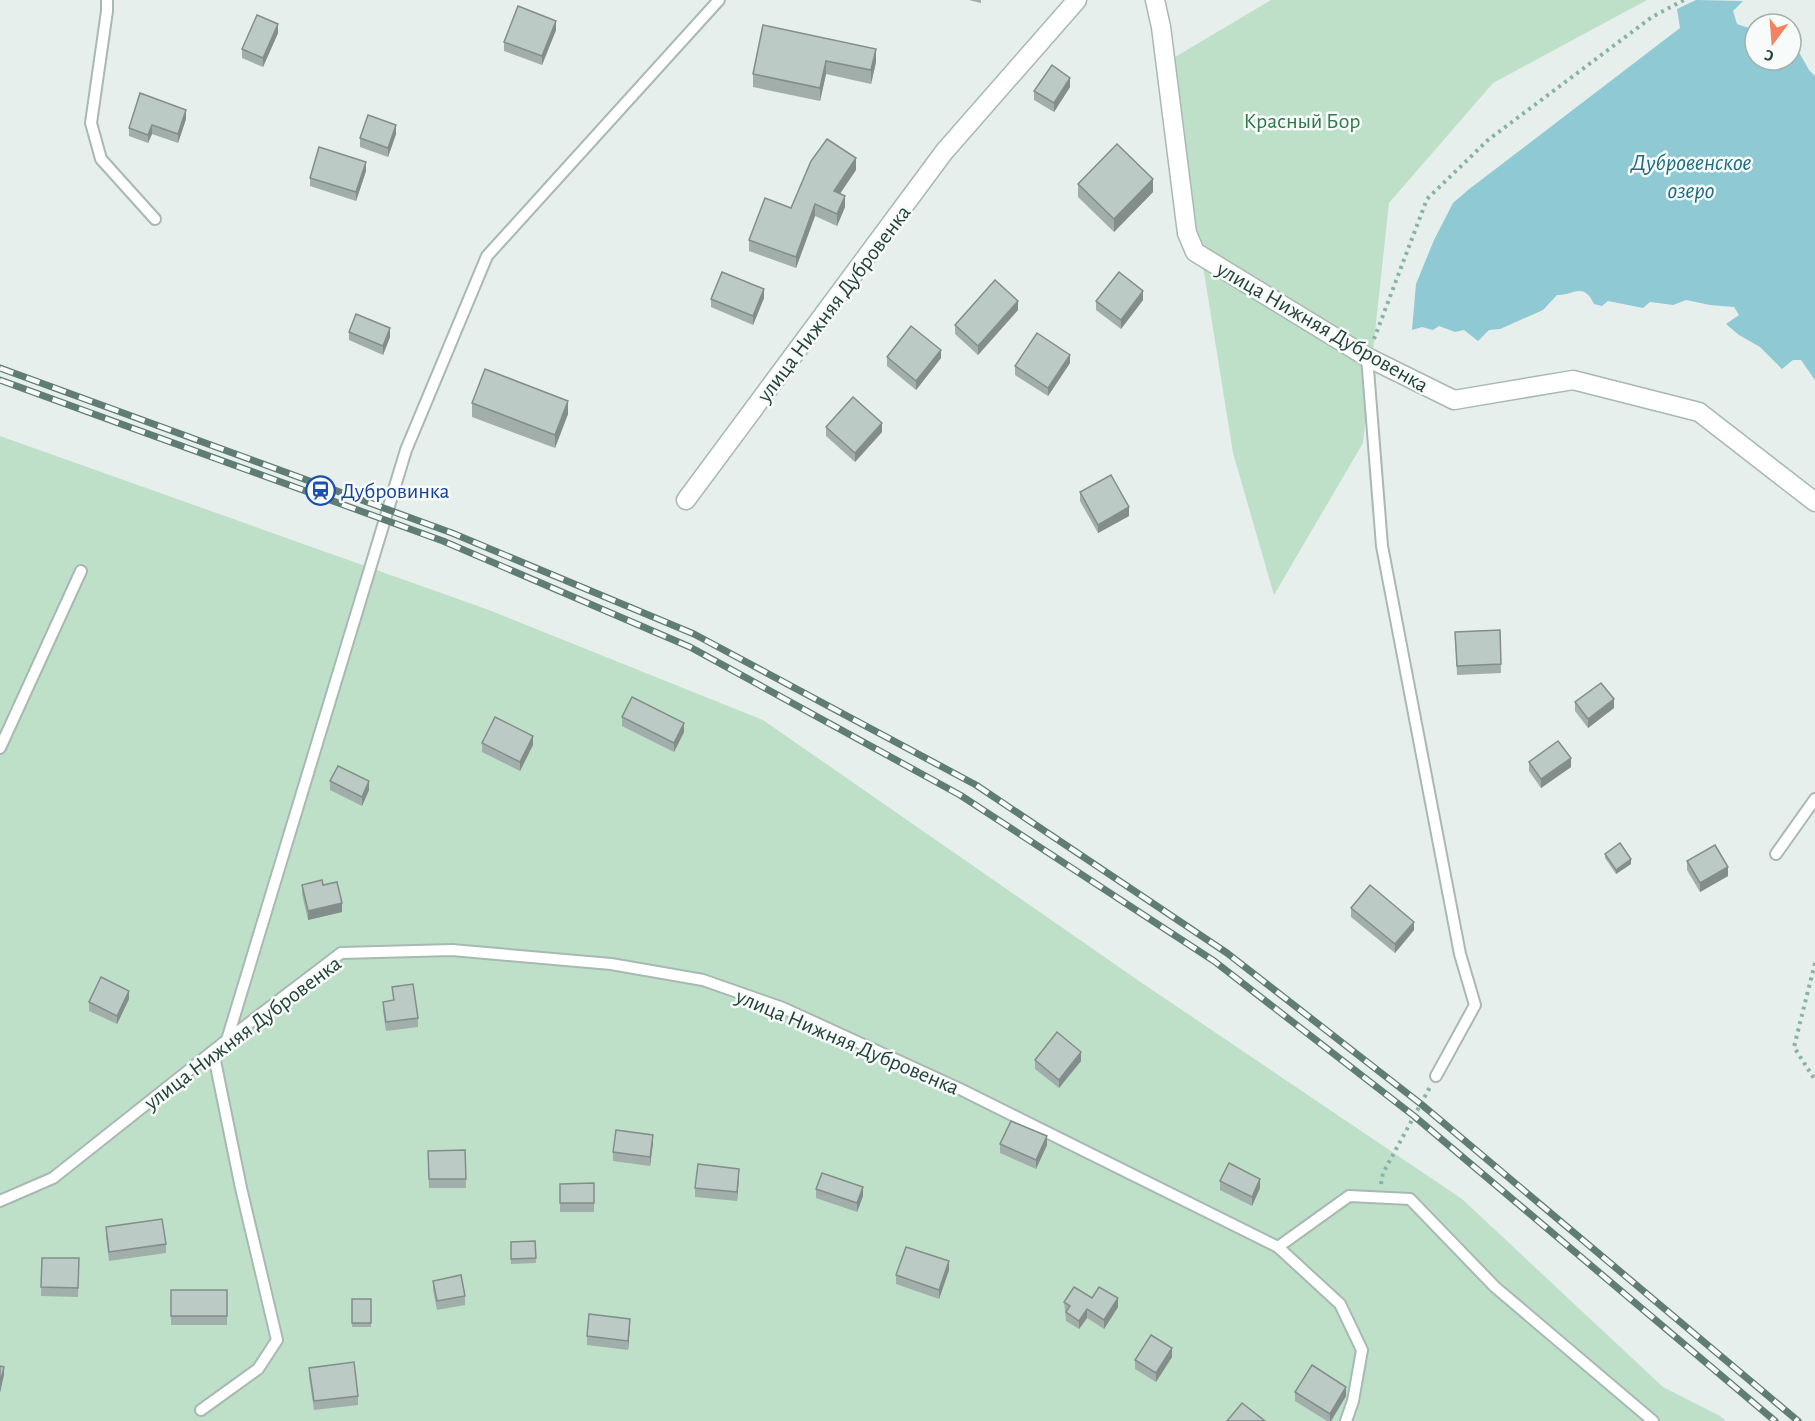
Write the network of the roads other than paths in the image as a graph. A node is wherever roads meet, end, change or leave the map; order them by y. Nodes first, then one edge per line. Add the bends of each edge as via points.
1 (107, 0) edge
2 (719, 0) edge
3 (1077, 0) edge
4 (1155, 0) edge
5 (155, 219) dead end
6 (1367, 357) junction
7 (686, 500) dead end
8 (1815, 501) edge
9 (81, 571) dead end
10 (0, 748) edge
11 (1815, 800) edge
12 (1776, 854) dead end
13 (227, 1040) junction
14 (213, 1051) junction
15 (1436, 1076) road end
16 (0, 1200) edge
17 (1278, 1247) junction
18 (201, 1410) dead end
19 (1346, 1421) edge
20 (1653, 1421) edge

1 - 5 lane via 91,123 101,159
2 - 13 lane via 487,256 406,450
3 - 7 street, улица Нижняя Дубровенка via 945,152
4 - 6 street, улица Нижняя Дубровенка via 1187,233 1194,252
6 - 8 street, улица Нижняя Дубровенка via 1454,400 1573,380 1699,412
6 - 15 lane via 1382,546 1460,954 1475,1005
9 - 10 lane
11 - 12 lane
13 - 14 lane, улица Нижняя Дубровенка
13 - 17 lane, улица Нижняя Дубровенка via 341,953 452,950 611,964 703,980 783,1008 960,1089
14 - 16 lane, улица Нижняя Дубровенка via 53,1179
14 - 18 lane via 277,1340 258,1369
17 - 19 lane, улица Нижняя Дубровенка via 1340,1305 1362,1350
17 - 20 lane via 1349,1196 1410,1199 1495,1287

